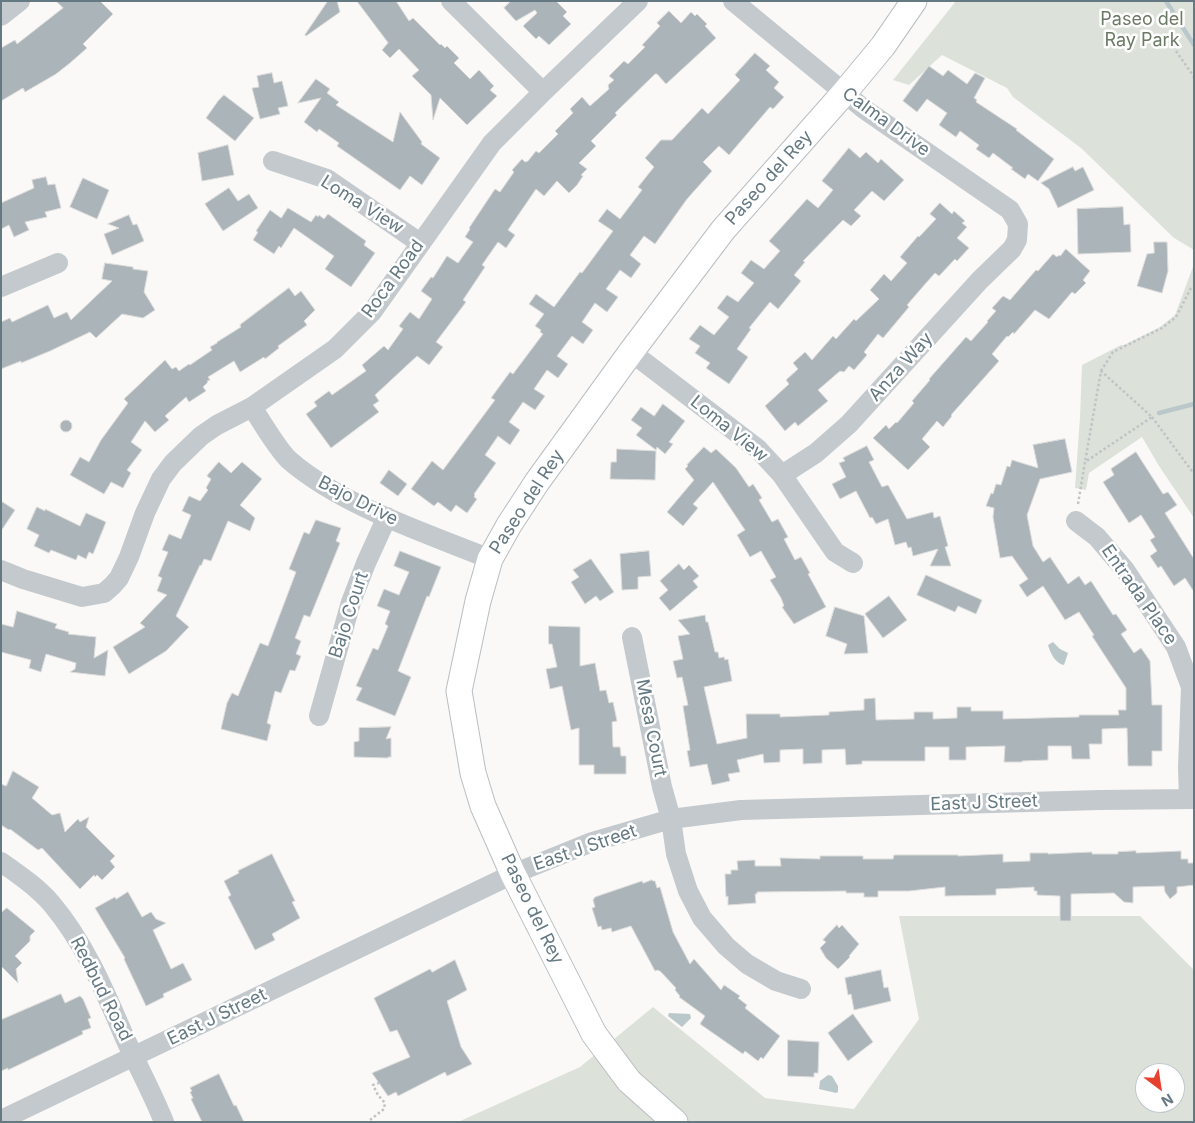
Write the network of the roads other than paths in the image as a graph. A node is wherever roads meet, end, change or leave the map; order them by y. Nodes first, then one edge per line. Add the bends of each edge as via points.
1 (20, 1) edge
2 (451, 1) edge
3 (638, 1) edge
4 (733, 1) edge
5 (914, 1) edge
6 (1, 16) edge
7 (543, 92) junction
8 (844, 93) junction
9 (273, 161) dead end
10 (420, 243) junction
11 (1012, 250) joint
12 (58, 263) dead end
13 (1, 287) edge
14 (631, 352) junction
15 (252, 407) junction
16 (782, 475) junction
17 (387, 517) junction
18 (1076, 521) road end
19 (490, 559) junction
20 (853, 563) dead end
21 (1, 570) edge
22 (632, 637) dead end
23 (319, 716) dead end
24 (1191, 799) edge
25 (671, 819) junction
26 (1, 862) edge
27 (513, 874) junction
28 (800, 989) dead end
29 (134, 1057) junction
30 (1, 1120) edge
31 (164, 1122) edge
32 (675, 1122) edge

1 - 6 street
2 - 7 street
3 - 7 street, Roca Road
4 - 8 street, Calma Drive
5 - 8 main road, Paseo del Rey via 883,46
7 - 10 street, Roca Road via 492,143
8 - 11 street, Calma Drive via 1010,210 1018,224 1017,240
8 - 14 main road, Paseo del Rey via 723,230
9 - 10 street, Loma View via 327,179
10 - 15 street, Roca Road via 372,312 340,344
11 - 16 street, Anza Way via 980,280 849,424 816,453
12 - 13 street
14 - 16 street, Loma View via 758,449
14 - 19 main road, Paseo del Rey via 537,482
15 - 17 street, Bajo Drive via 287,459 325,488
15 - 21 street, Roca Road via 201,436 173,463 161,479 145,513 119,578 104,593 82,597
16 - 20 street, Loma View via 835,552
17 - 19 street, Bajo Drive
17 - 23 street, Bajo Court via 351,602
18 - 24 street, Entrada Place via 1097,537 1125,570 1176,647 1191,686 1188,767
19 - 27 main road, Paseo del Rey via 459,691 473,774 483,806
22 - 25 street, Mesa Court
24 - 25 street, East J Street via 741,810
25 - 27 street, East J Street via 592,842
25 - 28 street, Mesa Court via 676,854 688,891 702,918 747,964 776,981
26 - 29 street, Redbud Road via 50,902 70,929 112,1005
27 - 29 street, East J Street
27 - 32 main road, Paseo del Rey via 594,1034 629,1081
29 - 30 street, East J Street
29 - 31 street, Redbud Road

